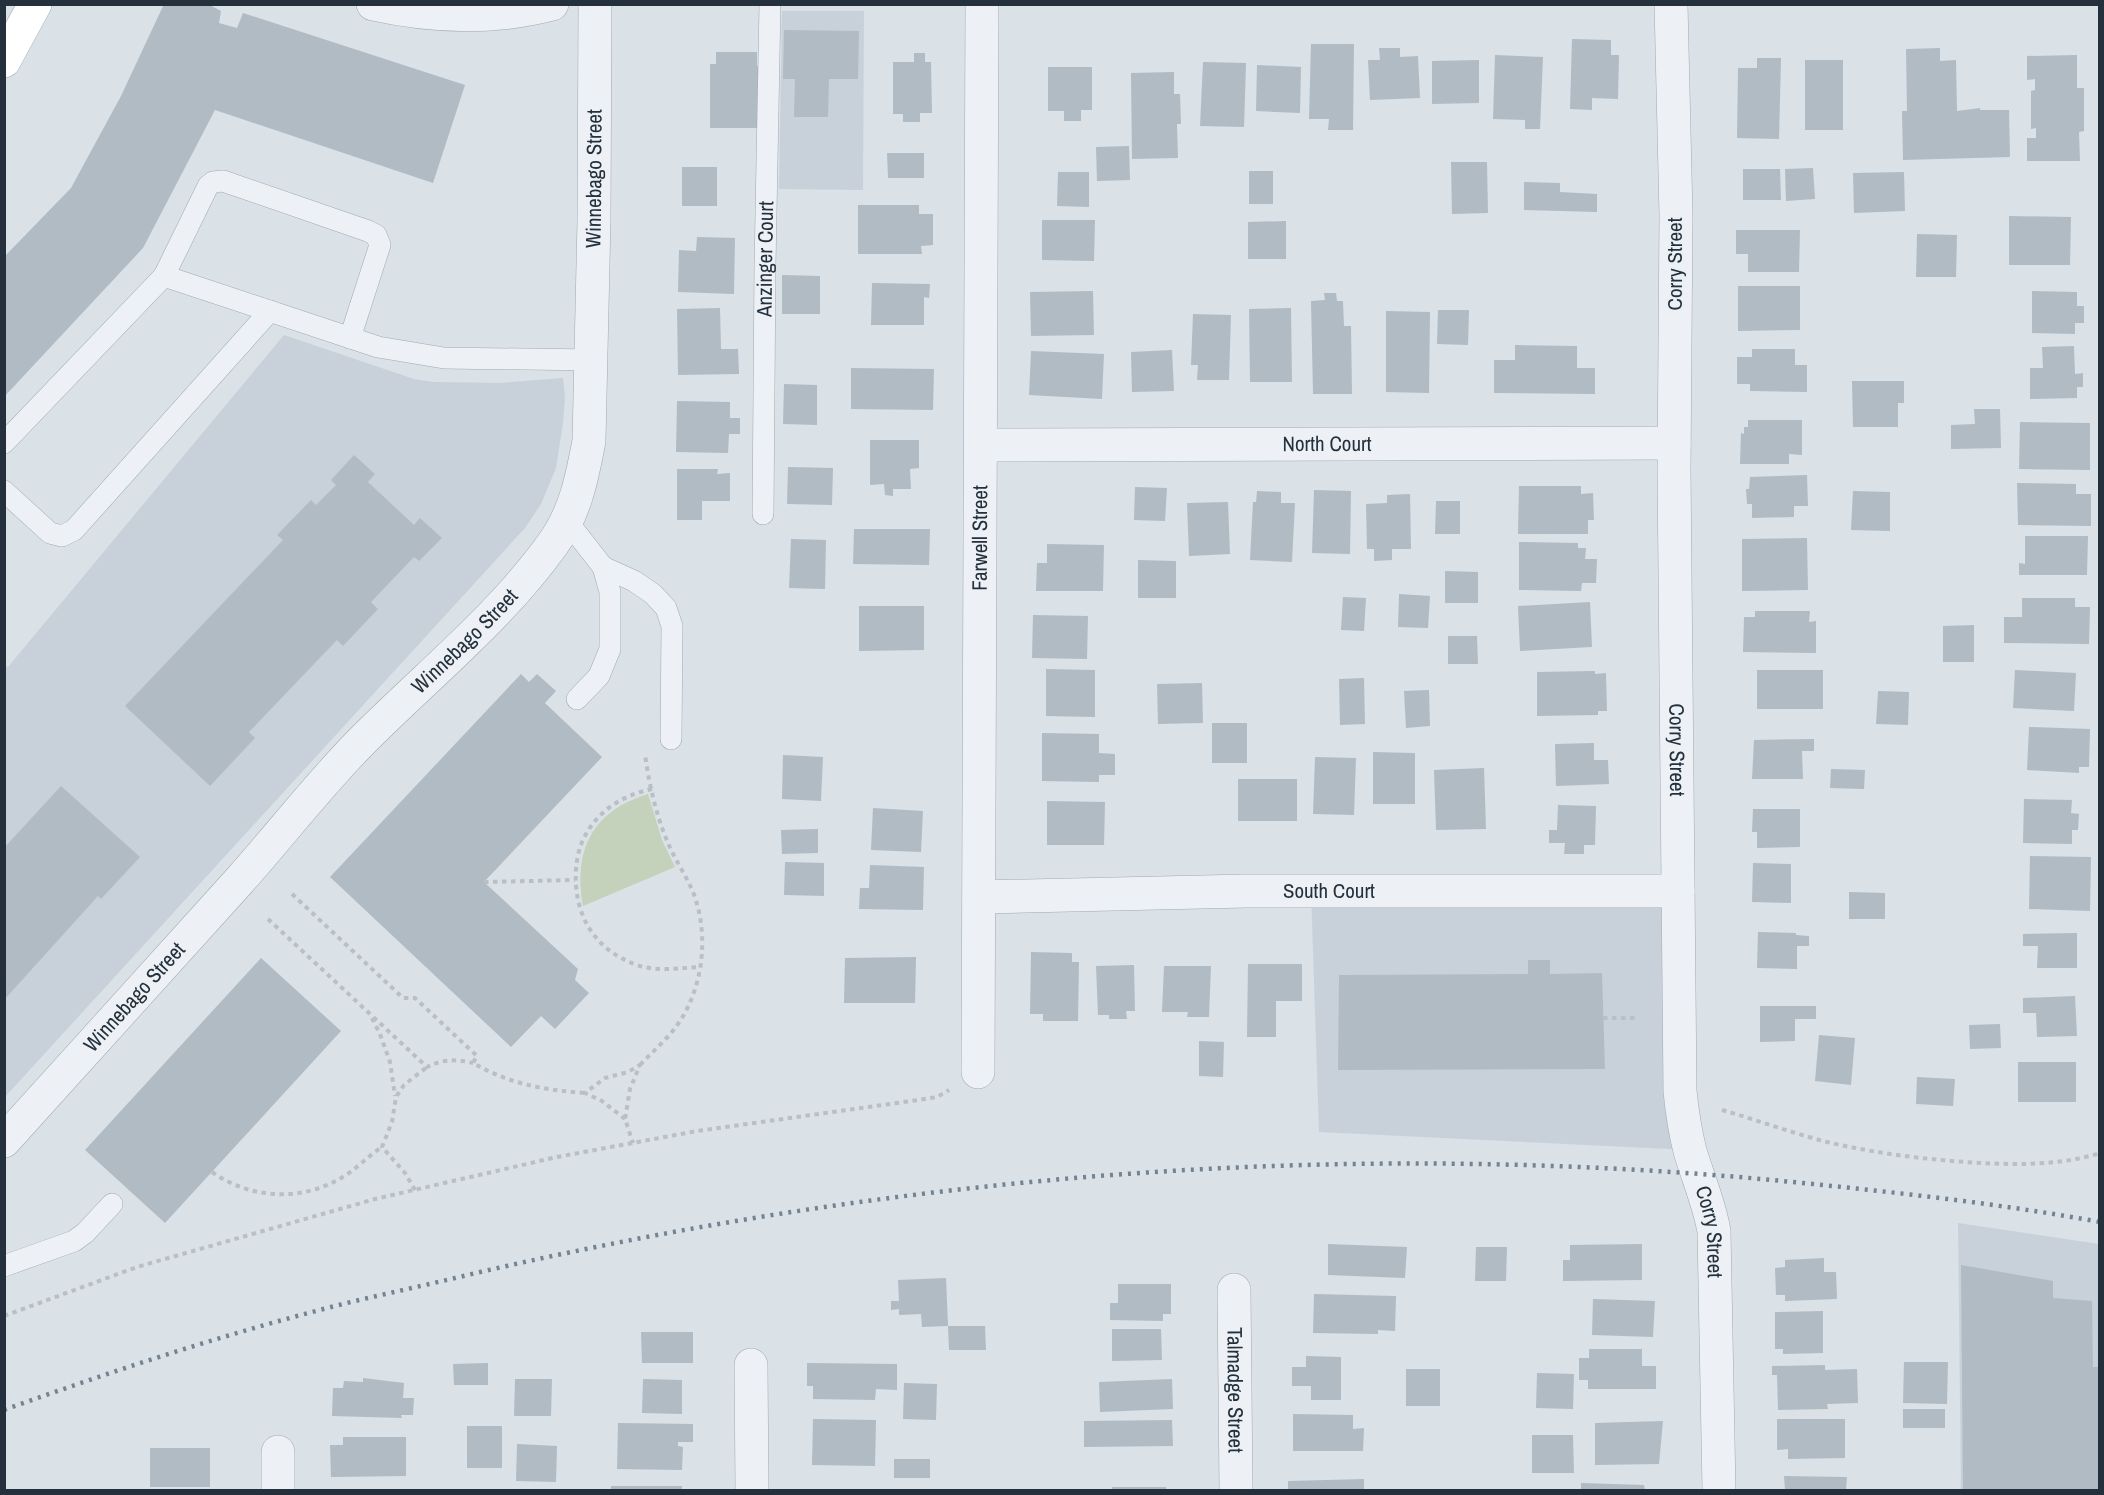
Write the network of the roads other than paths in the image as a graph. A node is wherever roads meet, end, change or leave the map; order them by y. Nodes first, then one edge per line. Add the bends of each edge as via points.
1 (34, 4) edge
2 (373, 4) edge
3 (552, 4) edge
4 (595, 4) edge
5 (770, 4) edge
6 (982, 4) edge
7 (1671, 4) edge
8 (4, 61) edge
9 (164, 276) junction
10 (270, 311) junction
11 (350, 338) junction
12 (592, 360) junction
13 (4, 443) edge
14 (1674, 443) junction
15 (981, 445) junction
16 (4, 491) edge
17 (763, 514) dead end
18 (567, 521) junction
19 (603, 567) junction
20 (577, 699) dead end
21 (670, 739) dead end
22 (1678, 891) junction
23 (979, 897) junction
24 (978, 1072) road end
25 (4, 1141) edge
26 (112, 1204) dead end
27 (4, 1266) edge
28 (1234, 1290) dead end
29 (751, 1365) dead end
30 (278, 1452) dead end
31 (278, 1491) edge
32 (752, 1491) edge
33 (1236, 1491) edge
34 (1719, 1491) edge

1 - 8 main road
2 - 3 street via 408,12 453,14 524,11
4 - 12 street, Winnebago Street
5 - 17 lane, Anzinger Court
6 - 15 street, Farwell Street
7 - 14 street, Corry Street via 1676,216
9 - 10 lane
9 - 11 lane via 208,186 223,181 376,235 380,245
9 - 13 lane
10 - 11 lane
10 - 16 lane via 74,530 62,536 50,533
11 - 12 lane via 444,358
12 - 18 street, Winnebago Street via 589,441
14 - 15 street, North Court
14 - 22 street, Corry Street
15 - 23 street, Farwell Street
18 - 19 lane
18 - 25 street, Winnebago Street via 514,592 358,745
19 - 20 lane via 610,592 610,649 599,676
19 - 21 lane via 634,581 666,608 672,626
22 - 23 street, South Court via 1246,891
22 - 34 street, Corry Street via 1680,1091 1688,1141 1714,1231
23 - 24 street, Farwell Street
26 - 27 lane via 74,1241
28 - 33 street, Talmadge Street
29 - 32 street
30 - 31 street

